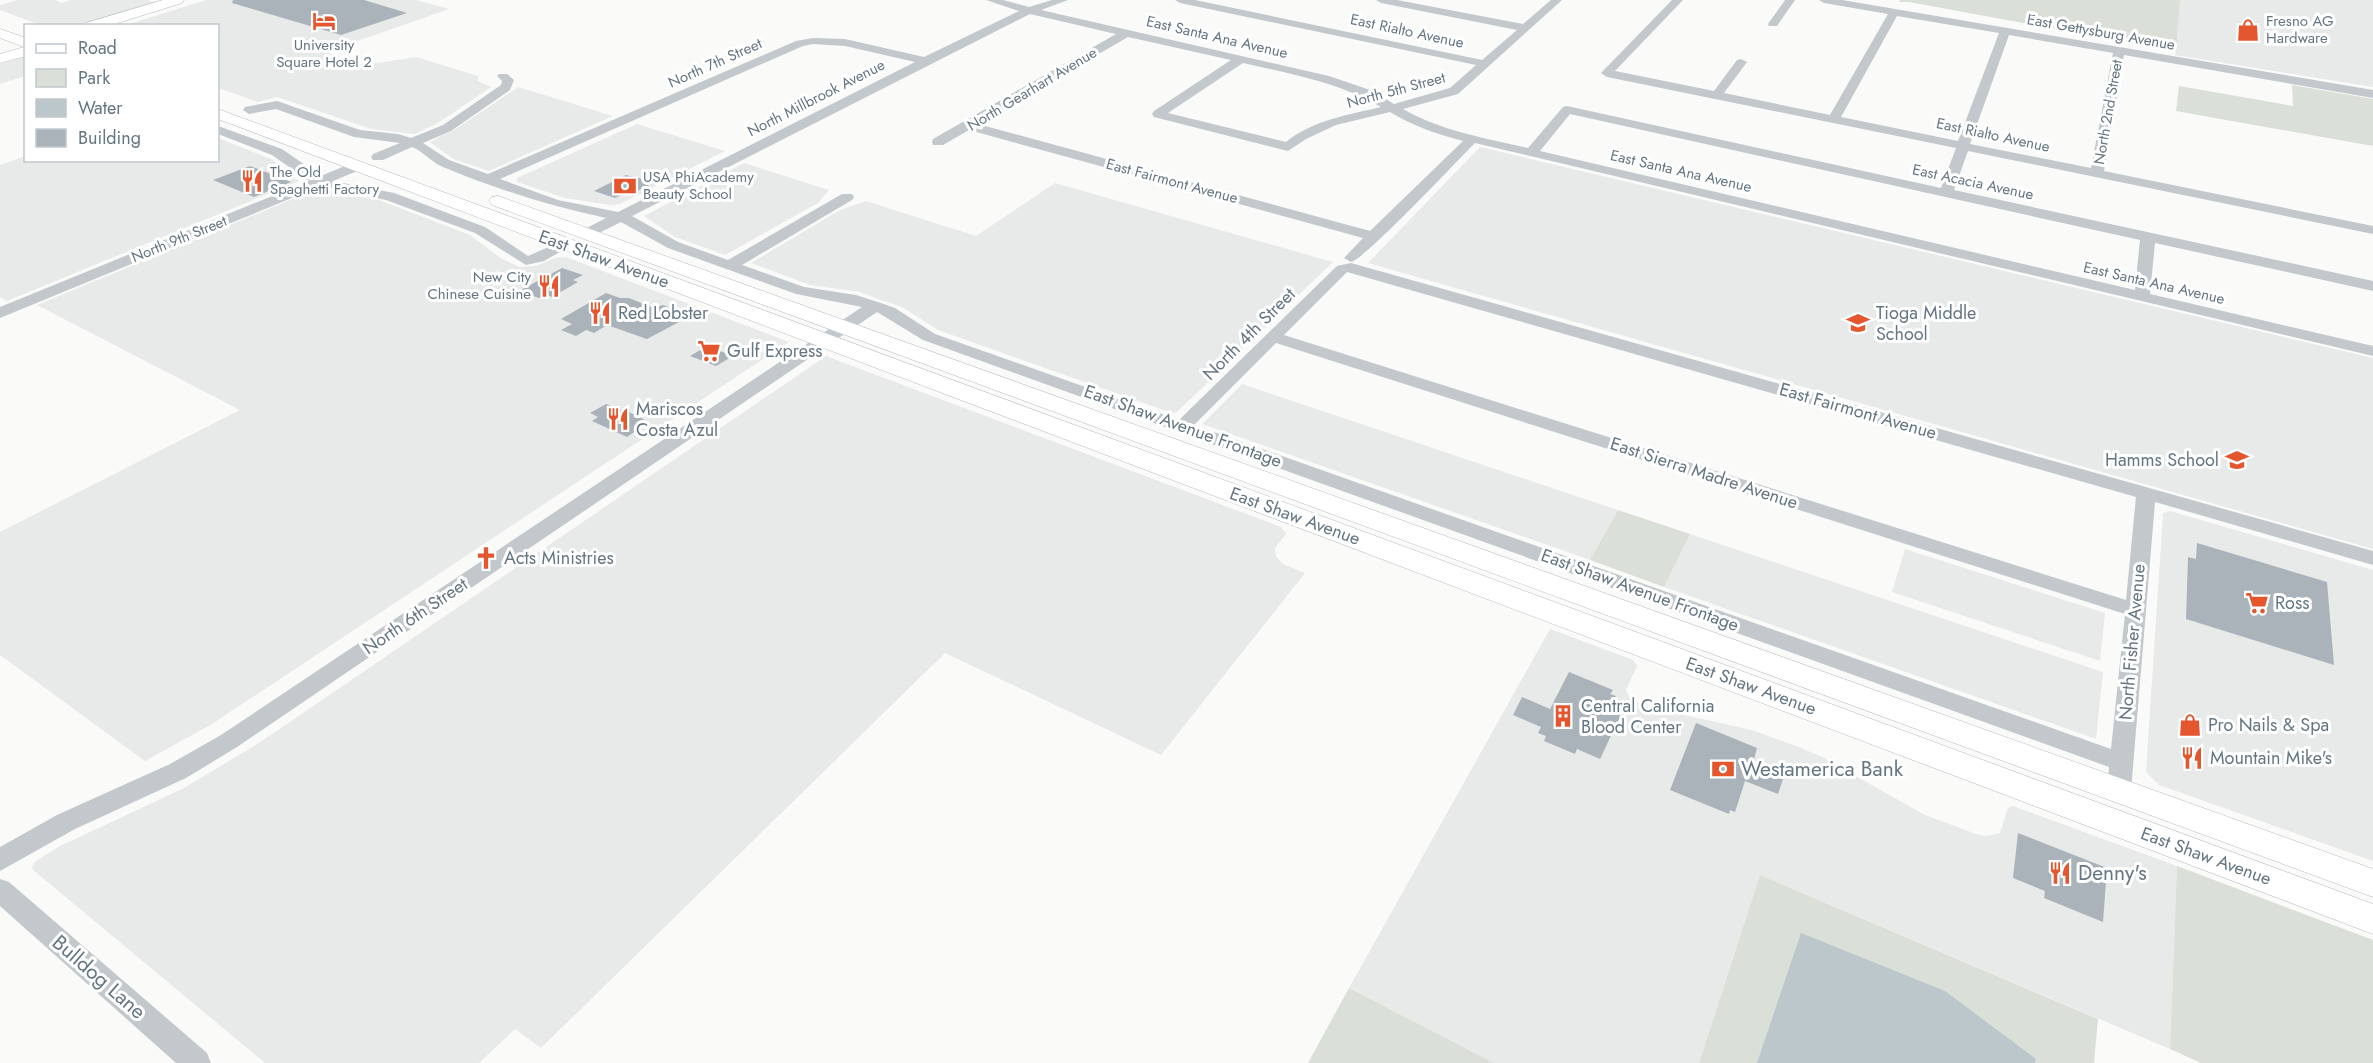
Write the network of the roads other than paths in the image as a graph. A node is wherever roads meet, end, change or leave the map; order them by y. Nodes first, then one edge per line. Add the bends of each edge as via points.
1 (991, 0) edge
2 (1063, 0) edge
3 (1180, 0) edge
4 (1381, 0) edge
5 (1557, 0) edge
6 (1678, 0) edge
7 (1790, 0) edge
8 (1824, 0) edge
9 (1864, 0) edge
10 (175, 1) edge
11 (1892, 8) junction
12 (1029, 10) junction
13 (98, 24) edge
14 (117, 24) edge
15 (1773, 24) dead end
16 (1, 26) edge
17 (24, 27) edge
18 (1526, 28) junction
19 (2006, 31) junction
20 (1126, 33) junction
21 (24, 43) edge
22 (24, 45) edge
23 (2119, 51) junction
24 (0, 52) edge
25 (24, 52) edge
26 (0, 59) edge
27 (1241, 59) junction
28 (925, 61) junction
29 (1741, 62) dead end
30 (1486, 64) junction
31 (502, 76) dead end
32 (2373, 94) edge
33 (1718, 95) junction
34 (219, 99) edge
35 (1392, 109) junction
36 (219, 114) edge
37 (243, 116) junction
38 (1834, 119) junction
39 (970, 126) junction
40 (219, 130) edge
41 (1472, 140) junction
42 (938, 142) dead end
43 (412, 143) junction
44 (1964, 146) junction
45 (1531, 153) junction
46 (367, 161) junction
47 (2097, 173) junction
48 (320, 181) junction
49 (494, 181) junction
50 (1946, 193) junction
51 (847, 197) dead end
52 (621, 216) junction
53 (2373, 230) edge
54 (588, 233) junction
55 (1374, 237) junction
56 (2148, 237) junction
57 (565, 245) junction
58 (1346, 264) junction
59 (730, 265) junction
60 (2373, 286) edge
61 (2142, 296) junction
62 (875, 306) junction
63 (0, 313) edge
64 (846, 326) junction
65 (1273, 337) junction
66 (825, 340) junction
67 (2373, 351) edge
68 (1183, 426) junction
69 (2146, 493) junction
70 (2373, 558) edge
71 (2134, 610) junction
72 (1682, 646) junction
73 (2120, 777) junction
74 (0, 860) edge
75 (2373, 883) edge
76 (0, 890) edge
77 (2373, 919) edge
78 (197, 1063) edge

1 - 12 street, East Santa Ana Avenue
2 - 12 street, North Millbrook Avenue
3 - 30 street, East Rialto Avenue
4 - 18 street
5 - 18 street, North 5th Street
6 - 33 street, East Rialto Avenue via 1607,73
7 - 15 street
8 - 11 street, East Gettysburg Avenue
9 - 11 street, East Gettysburg Avenue
10 - 13 main road
10 - 14 main road
11 - 19 street, East Gettysburg Avenue
11 - 38 street
12 - 20 street, East Santa Ana Avenue
12 - 28 street, North Millbrook Avenue
16 - 17 main road
16 - 21 main road
18 - 30 street, North 5th Street
19 - 23 street, East Gettysburg Avenue
19 - 44 street
20 - 27 street, East Santa Ana Avenue
20 - 39 street, North Gearhart Avenue
22 - 24 main road
23 - 32 street, East Gettysburg Avenue
23 - 47 street, North 2nd Street
25 - 26 main road
27 - 35 street, East Santa Ana Avenue via 1347,84
27 - 35 street, North 5th Street via 1158,114 1288,147 1315,128
28 - 49 street, North 7th Street via 877,49 811,40
28 - 52 street, North Millbrook Avenue
29 - 33 street
30 - 35 street, North 5th Street via 1454,91
31 - 43 street, North 9th Street via 508,83 499,92 447,128
33 - 38 street, East Rialto Avenue
34 - 37 main road, East Shaw Avenue
35 - 41 street, East Santa Ana Avenue via 1427,127
36 - 37 main road, East Shaw Avenue
37 - 43 street, East Shaw Avenue Frontage via 277,105 358,134
37 - 46 main road, East Shaw Avenue
38 - 44 street, East Rialto Avenue
39 - 42 street, North Gearhart Avenue
39 - 55 street, East Fairmont Avenue
40 - 48 street via 277,152
41 - 45 street, East Santa Ana Avenue
41 - 55 street, North 4th Street
43 - 46 street, North 9th Street
43 - 49 street, East Shaw Avenue Frontage via 444,163
44 - 47 street, East Rialto Avenue
44 - 50 street
45 - 50 street, East Acacia Avenue via 1567,110
45 - 61 street, East Santa Ana Avenue
46 - 48 street, North 9th Street
46 - 54 main road, East Shaw Avenue
46 - 57 main road, East Shaw Avenue
47 - 53 street, East Rialto Avenue
48 - 57 street via 389,196 480,230 526,261
48 - 63 street, North 9th Street
49 - 52 street, East Shaw Avenue Frontage via 554,203
50 - 56 street, East Acacia Avenue
51 - 59 street
52 - 54 street, North Millbrook Avenue
52 - 59 street, East Shaw Avenue Frontage via 673,245
54 - 64 main road, East Shaw Avenue
55 - 58 street, North 4th Street
56 - 60 street, East Acacia Avenue
56 - 61 street
57 - 66 main road, East Shaw Avenue
58 - 65 street, North 4th Street
58 - 69 street, East Fairmont Avenue
59 - 62 street, East Shaw Avenue Frontage via 801,291
61 - 67 street, East Santa Ana Avenue
62 - 64 street, North 6th Street
62 - 68 street, East Shaw Avenue Frontage via 929,337
64 - 66 street, North 6th Street
64 - 72 main road, East Shaw Avenue
65 - 68 street, North 4th Street
65 - 71 street, East Sierra Madre Avenue
66 - 72 main road, East Shaw Avenue via 1473,582 1529,591 1668,642 1684,640
66 - 74 street, North 6th Street via 229,741 178,771 66,822
68 - 73 street, East Shaw Avenue Frontage
69 - 70 street, East Fairmont Avenue
69 - 71 street, North Fisher Avenue
71 - 73 street, North Fisher Avenue
72 - 73 main road, East Shaw Avenue via 1694,654 1713,657 1967,751 2065,772
72 - 77 main road, East Shaw Avenue
73 - 75 main road, East Shaw Avenue
76 - 78 street, Bulldog Lane

